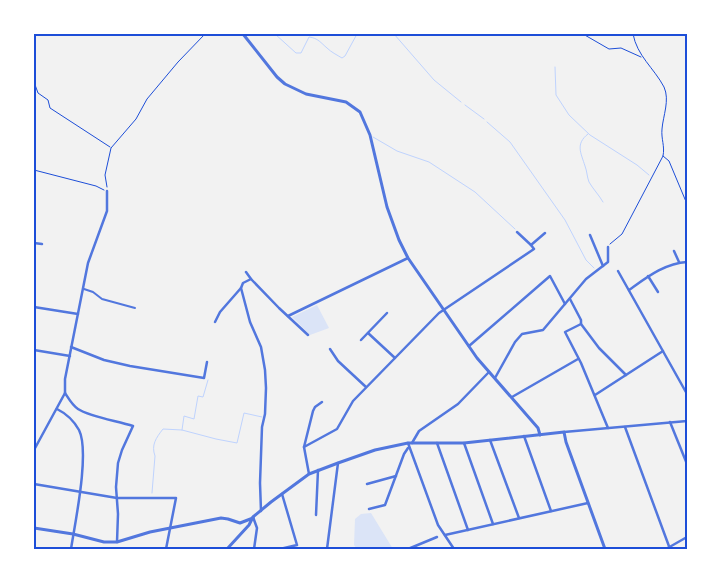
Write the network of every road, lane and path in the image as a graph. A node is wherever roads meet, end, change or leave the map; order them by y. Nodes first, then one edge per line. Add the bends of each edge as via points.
1 (205, 34) edge
2 (243, 34) edge
3 (583, 34) edge
4 (633, 34) edge
5 (642, 57) junction
6 (34, 82) edge
7 (111, 148) junction
8 (663, 156) junction
9 (34, 170) edge
10 (107, 191) junction
11 (687, 204) edge
12 (517, 232) dead end
13 (545, 233) dead end
14 (590, 235) dead end
15 (34, 243) edge
16 (42, 244) dead end
17 (531, 246) junction
18 (608, 247) joint
19 (674, 251) dead end
20 (408, 258) junction
21 (680, 262) junction
22 (687, 262) edge
23 (603, 266) junction
24 (618, 271) dead end
25 (246, 272) dead end
26 (648, 276) junction
27 (251, 278) junction
28 (241, 288) junction
29 (84, 289) junction
30 (629, 290) junction
31 (658, 292) dead end
32 (570, 299) junction
33 (565, 304) junction
34 (34, 307) edge
35 (135, 308) dead end
36 (444, 310) junction
37 (387, 313) dead end
38 (78, 314) junction
39 (288, 316) junction
40 (215, 322) dead end
41 (581, 324) junction
42 (368, 333) junction
43 (308, 335) dead end
44 (361, 340) dead end
45 (469, 346) junction
46 (71, 348) junction
47 (330, 349) dead end
48 (34, 350) edge
49 (663, 351) junction
50 (70, 356) junction
51 (395, 358) junction
52 (578, 359) junction
53 (207, 362) dead end
54 (489, 372) junction
55 (626, 375) junction
56 (495, 378) junction
57 (366, 388) junction
58 (65, 393) junction
59 (687, 394) edge
60 (595, 395) junction
61 (512, 396) junction
62 (322, 402) dead end
63 (57, 409) junction
64 (687, 421) edge
65 (670, 422) junction
66 (625, 427) junction
67 (608, 428) junction
68 (573, 432) junction
69 (563, 433) junction
70 (540, 435) junction
71 (524, 436) junction
72 (490, 440) junction
73 (566, 442) junction
74 (410, 443) junction
75 (437, 443) junction
76 (464, 443) junction
77 (304, 447) junction
78 (408, 447) junction
79 (34, 450) edge
80 (412, 453) junction
81 (402, 460) junction
82 (338, 463) junction
83 (687, 464) edge
84 (318, 470) junction
85 (309, 474) junction
86 (396, 476) junction
87 (34, 484) edge
88 (367, 484) dead end
89 (79, 492) junction
90 (282, 494) junction
91 (117, 498) junction
92 (588, 503) junction
93 (369, 509) dead end
94 (261, 511) junction
95 (551, 511) junction
96 (316, 515) dead end
97 (253, 517) junction
98 (519, 518) junction
99 (493, 524) junction
100 (34, 528) edge
101 (170, 528) junction
102 (468, 530) junction
103 (73, 534) junction
104 (445, 535) junction
105 (437, 537) dead end
106 (687, 537) edge
107 (117, 542) junction
108 (71, 549) edge
109 (166, 549) edge
110 (228, 549) edge
111 (254, 549) edge
112 (280, 549) edge
113 (326, 549) edge
114 (408, 549) edge
115 (454, 549) edge
116 (605, 549) edge
117 (668, 549) edge

1 - 7 path via 147,99 136,119
2 - 20 street via 285,84 306,94 346,102 360,112 370,135 387,208
3 - 5 path via 609,49 621,48
4 - 5 path
5 - 8 path via 653,68 665,89
6 - 7 path via 50,108
7 - 10 path via 105,175
8 - 11 path
8 - 18 path via 622,234
9 - 10 path
10 - 29 street via 107,211 93,244
12 - 17 street
13 - 17 street
14 - 23 street
15 - 16 street
17 - 36 street via 534,249
18 - 23 street via 608,262
19 - 21 street
20 - 36 street
20 - 39 street
21 - 22 street
21 - 26 street
23 - 32 street via 586,279
24 - 30 street
25 - 27 street
26 - 30 street
26 - 31 street
27 - 28 street
27 - 39 street
28 - 40 street
28 - 94 street via 261,347 265,370
29 - 35 street via 102,299
29 - 38 street
30 - 49 street
32 - 33 street
32 - 41 street
33 - 45 street via 550,276
33 - 56 street via 543,330 522,334
34 - 38 street
36 - 45 street
36 - 51 street
37 - 42 street
38 - 46 street
39 - 43 street
41 - 52 street via 565,332
41 - 55 street
42 - 44 street
42 - 51 street
45 - 54 street
46 - 50 street
46 - 53 street via 130,366 204,378
47 - 57 street
48 - 50 street
49 - 55 street
49 - 59 street
50 - 58 street
51 - 57 street
52 - 60 street
52 - 61 street
54 - 56 street
54 - 74 street via 458,404 419,431
55 - 60 street
56 - 61 street
57 - 77 street via 353,401 337,429
58 - 63 street
58 - 91 street via 78,409 133,426 118,463
60 - 67 street
61 - 70 street
62 - 77 street via 313,411
63 - 79 street
63 - 89 street via 67,414 83,443
64 - 65 street
65 - 66 street
65 - 83 street
66 - 67 street
66 - 117 street
67 - 68 street
68 - 69 street
68 - 73 street
69 - 70 street
69 - 73 street
70 - 71 street
71 - 72 street
71 - 95 street
72 - 76 street
72 - 98 street
73 - 92 street
74 - 75 street
74 - 78 street
74 - 82 street
75 - 76 street
75 - 102 street
76 - 99 street
77 - 85 street
78 - 80 street
78 - 81 street
80 - 81 street via 407,453
80 - 104 street via 438,525
81 - 86 street
82 - 84 street
82 - 113 street
84 - 85 street
84 - 96 street
85 - 90 street
86 - 88 street
86 - 93 street via 385,505
87 - 89 street
89 - 91 street
89 - 103 street
90 - 94 street
90 - 112 street via 296,545
91 - 101 street via 176,498
91 - 107 street
92 - 95 street
92 - 116 street
94 - 97 street
95 - 98 street
97 - 101 street via 240,523 221,518
97 - 110 street
97 - 111 street via 257,528
98 - 99 street
99 - 102 street
100 - 103 street
101 - 107 street
101 - 109 street
102 - 104 street
103 - 107 street
103 - 108 street
104 - 115 street
105 - 114 street
106 - 117 street

